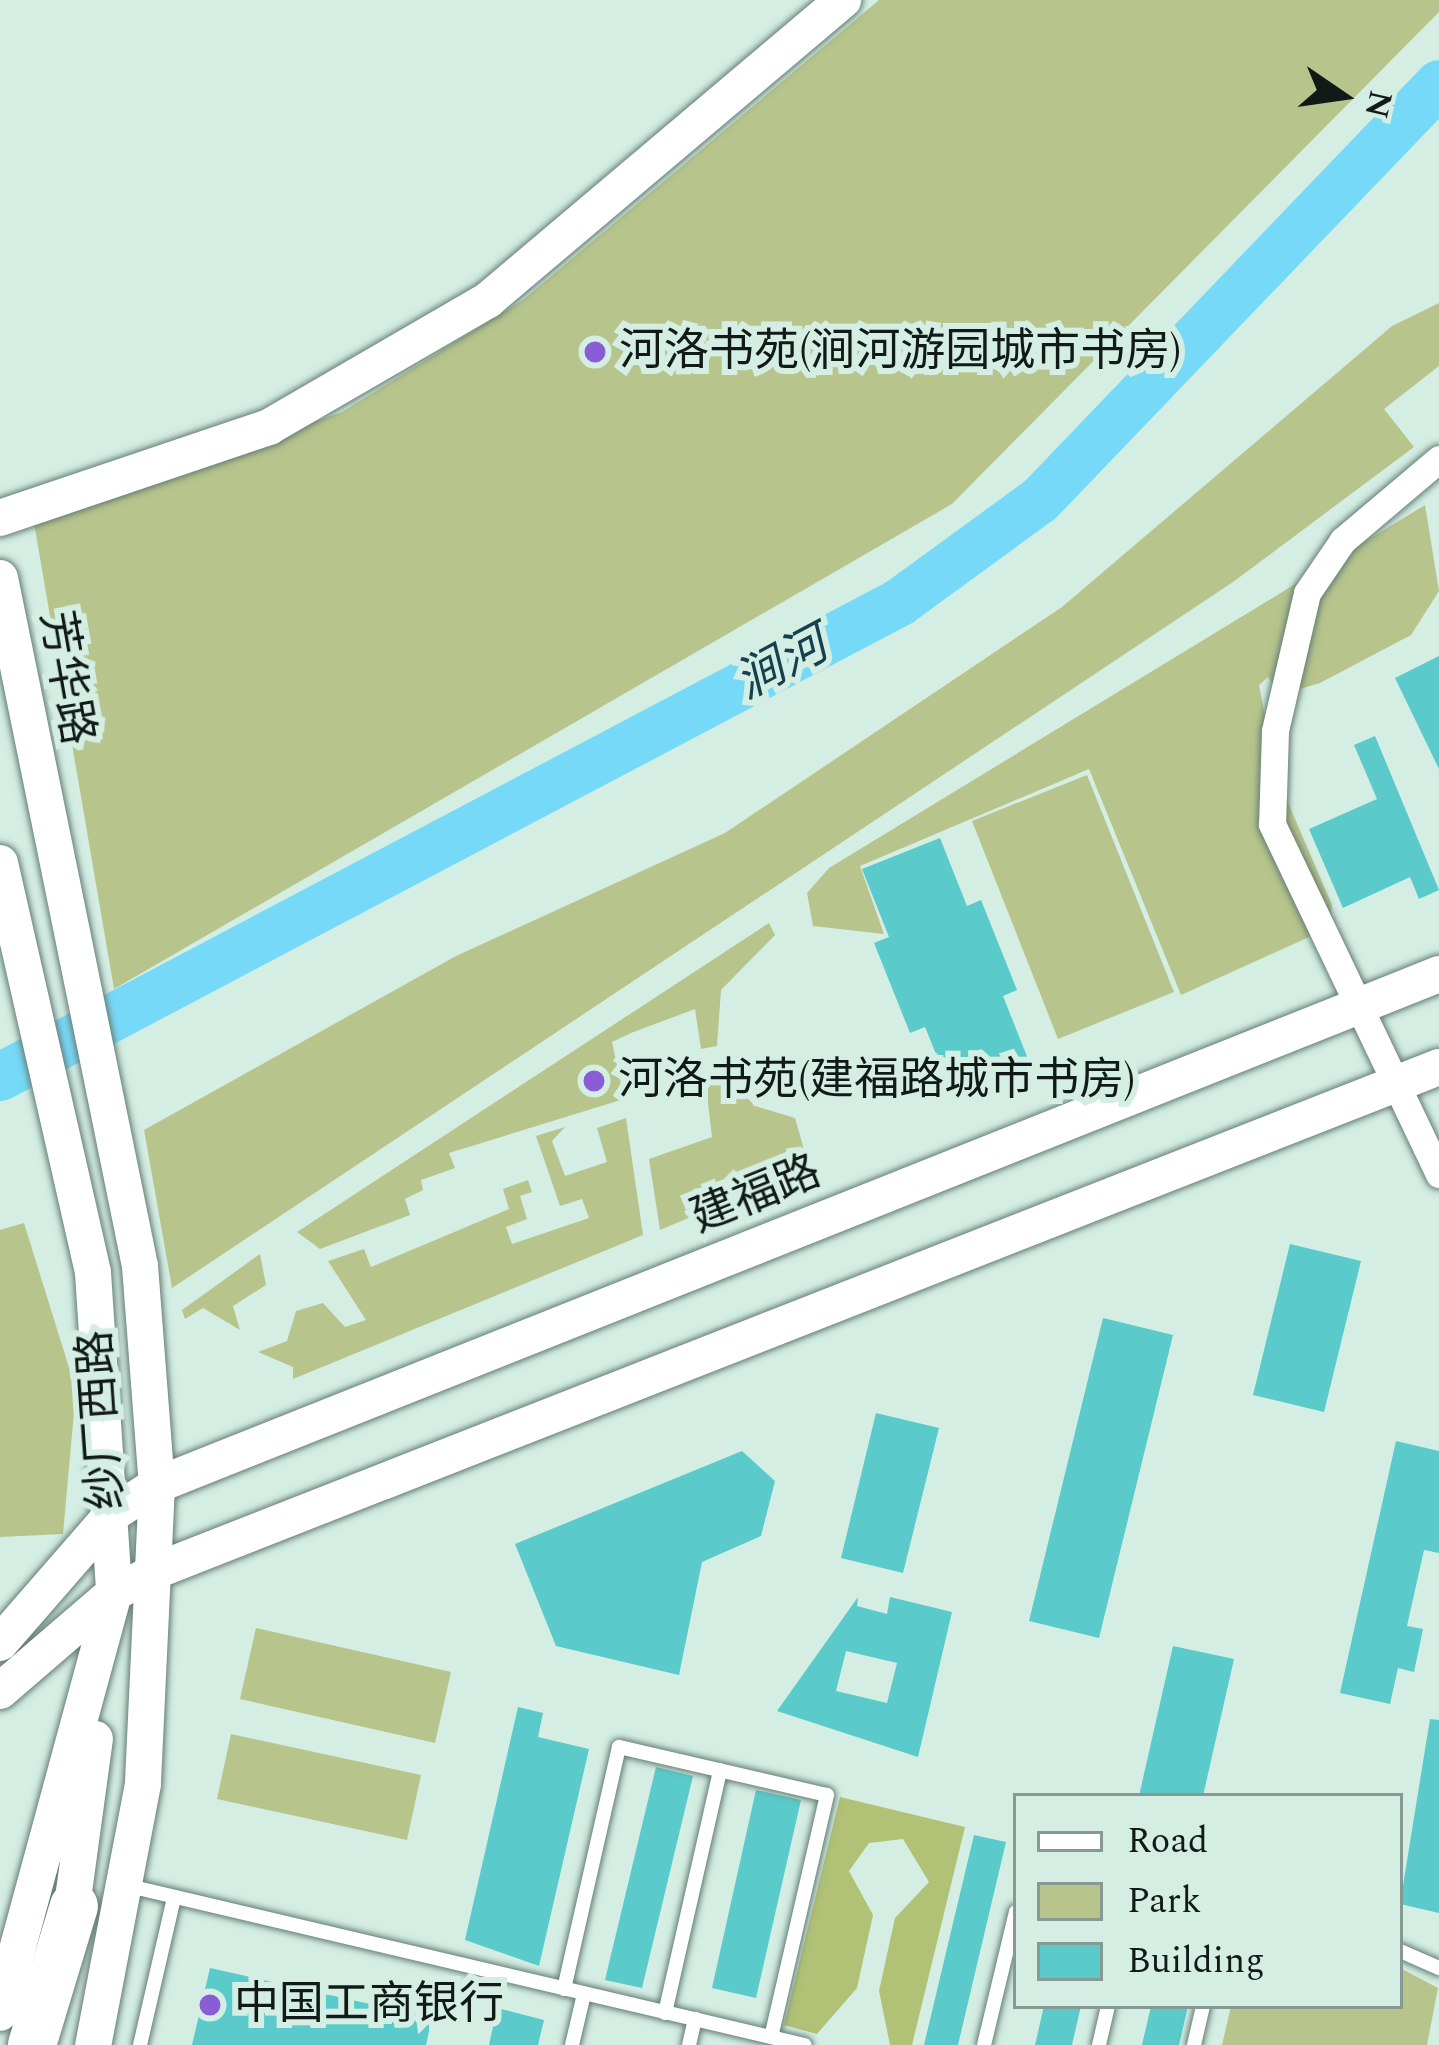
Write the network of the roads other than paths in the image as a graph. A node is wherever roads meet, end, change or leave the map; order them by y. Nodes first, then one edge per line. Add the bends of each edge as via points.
1 (842, 0) edge
2 (1439, 459) edge
3 (0, 518) edge
4 (0, 578) edge
5 (38, 795) joint
6 (0, 863) edge
7 (1439, 974) edge
8 (1359, 1007) junction
9 (1439, 1066) edge
10 (1394, 1084) junction
11 (1439, 1174) edge
12 (157, 1485) junction
13 (112, 1514) junction
14 (158, 1570) junction
15 (114, 1593) junction
16 (0, 1643) edge
17 (0, 1691) edge
18 (720, 1770) junction
19 (129, 1886) junction
20 (174, 1898) junction
21 (74, 1906) junction
22 (1013, 1924) edge
23 (1403, 1952) edge
24 (1439, 1968) edge
25 (564, 1989) junction
26 (584, 1994) junction
27 (1107, 2009) edge
28 (1202, 2009) edge
29 (0, 2012) edge
30 (664, 2012) junction
31 (694, 2019) junction
32 (771, 2037) junction
33 (32, 2045) edge
34 (42, 2045) edge
35 (93, 2045) edge
36 (140, 2045) edge
37 (572, 2045) edge
38 (689, 2045) edge
39 (802, 2045) edge
40 (984, 2045) edge
41 (1099, 2045) edge
42 (1194, 2045) edge

1 - 3 main road via 488,300 269,428
2 - 8 street via 1343,540 1307,592 1275,731 1272,824
4 - 5 main road, 芳华路
5 - 12 main road, 纱厂西路 via 140,1266
6 - 13 main road, 纱厂西路 via 93,1273
7 - 8 main road, 建福路
8 - 10 street
8 - 12 main road, 建福路
9 - 10 main road
10 - 11 street
10 - 14 main road
12 - 13 main road, 建福路
12 - 14 main road, 纱厂西路
13 - 15 main road, 纱厂西路
13 - 16 main road, 建福路
14 - 15 main road
14 - 19 main road, 纱厂西路
15 - 17 main road
15 - 21 main road
15 - 29 main road, 纱厂西路
18 - 25 lane via 619,1747
18 - 30 lane
18 - 32 lane via 827,1795
19 - 20 lane
19 - 35 main road, 纱厂西路
20 - 25 lane
20 - 36 lane
21 - 33 highway
21 - 34 main road
22 - 40 lane
23 - 24 lane
25 - 26 lane
26 - 30 lane
26 - 37 lane
27 - 41 lane
28 - 42 lane
30 - 31 lane
31 - 32 lane
31 - 38 lane
32 - 39 lane

